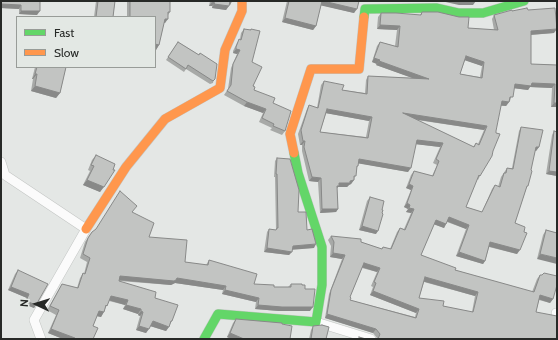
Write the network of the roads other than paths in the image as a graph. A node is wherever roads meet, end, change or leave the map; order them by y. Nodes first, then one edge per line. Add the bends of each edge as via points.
1 (242, 1) edge
2 (524, 1) edge
3 (1, 162) edge
4 (86, 229) junction
5 (316, 322) junction
6 (41, 339) edge
7 (204, 339) edge
8 (371, 339) edge

1 - 4 street via 242,11 225,50 220,88 165,119 126,168
2 - 5 street via 483,13 458,13 436,8 365,9 359,69 311,69 290,134 298,173 322,247 322,285
3 - 4 street via 5,175
4 - 6 street via 34,320
5 - 7 street via 218,314
5 - 8 street

